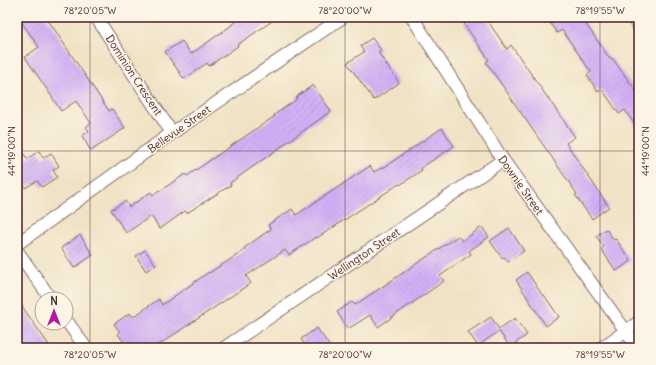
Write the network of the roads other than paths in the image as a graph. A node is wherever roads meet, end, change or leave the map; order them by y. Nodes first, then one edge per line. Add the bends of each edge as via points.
1 (96, 17) edge
2 (343, 17) edge
3 (412, 17) edge
4 (632, 17) edge
5 (639, 27) edge
6 (172, 134) junction
7 (503, 160) junction
8 (17, 244) edge
9 (17, 251) edge
10 (45, 291) edge
11 (639, 322) edge
12 (74, 331) edge
13 (626, 332) junction
14 (86, 348) edge
15 (224, 348) edge
16 (601, 348) edge
17 (638, 348) edge

1 - 6 street, Dominion Crescent
2 - 6 street, Bellevue Street
3 - 7 street, Downie Street
4 - 5 street
6 - 8 street, Bellevue Street
7 - 13 street, Downie Street
7 - 15 street, Wellington Street
9 - 10 street
11 - 13 street
12 - 14 street
13 - 16 street
13 - 17 street, Downie Street

